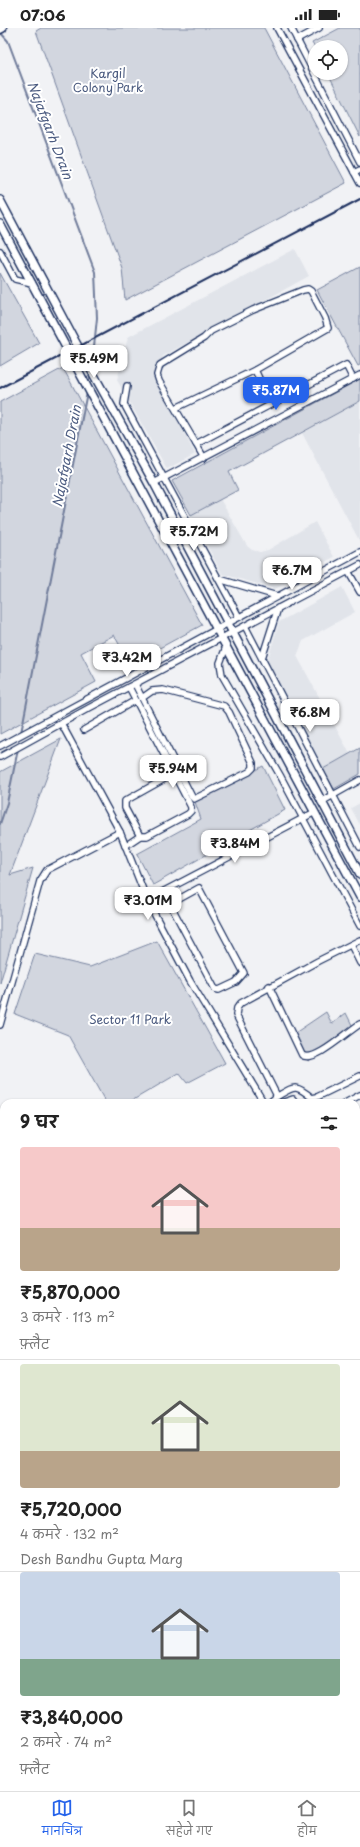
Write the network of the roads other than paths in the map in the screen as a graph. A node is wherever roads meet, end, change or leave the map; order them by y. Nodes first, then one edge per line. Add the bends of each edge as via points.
1 (288, 28) edge
2 (291, 28) edge
3 (319, 28) edge
4 (278, 30) edge
5 (297, 40) junction
6 (360, 162) edge
7 (360, 169) edge
8 (354, 172) junction
9 (360, 183) edge
10 (0, 200) edge
11 (0, 224) edge
12 (0, 251) edge
13 (32, 283) junction
14 (254, 370) junction
15 (360, 375) edge
16 (352, 379) junction
17 (127, 386) dead end
18 (271, 404) junction
19 (176, 408) junction
20 (196, 444) junction
21 (204, 458) junction
22 (163, 479) junction
23 (154, 483) junction
24 (360, 552) edge
25 (360, 565) edge
26 (348, 571) junction
27 (219, 579) junction
28 (360, 592) edge
29 (277, 596) junction
30 (278, 608) junction
31 (239, 617) junction
32 (227, 623) junction
33 (245, 626) junction
34 (217, 629) junction
35 (232, 633) junction
36 (222, 638) junction
37 (226, 647) junction
38 (262, 658) junction
39 (135, 684) junction
40 (129, 687) junction
41 (139, 699) junction
42 (62, 723) junction
43 (84, 730) dead end
44 (0, 746) edge
45 (0, 758) edge
46 (175, 773) junction
47 (360, 780) edge
48 (333, 795) junction
49 (321, 802) junction
50 (315, 812) junction
51 (303, 818) junction
52 (120, 832) junction
53 (140, 836) junction
54 (125, 846) junction
55 (360, 847) edge
56 (360, 874) edge
57 (165, 891) junction
58 (360, 897) edge
59 (147, 900) junction
60 (170, 904) junction
61 (360, 926) edge
62 (360, 940) edge
63 (351, 945) junction
64 (360, 963) edge
65 (270, 986) junction
66 (360, 1024) edge
67 (0, 1025) edge
68 (360, 1076) edge
69 (276, 1097) junction
70 (262, 1099) edge
71 (274, 1099) edge
72 (360, 1348) edge
73 (360, 1353) edge

1 - 4 street
2 - 5 street
3 - 5 street
4 - 8 street
5 - 6 street
7 - 8 street
8 - 9 street
10 - 23 street
11 - 13 street
12 - 13 street via 15,279
13 - 34 street
14 - 18 street
14 - 19 street
14 - 19 street via 328,328 311,291 308,289 253,310 211,331 204,338 164,361 157,375
15 - 16 street
16 - 18 street via 346,364
16 - 21 street
17 - 22 street via 124,404
18 - 20 street
19 - 20 street
20 - 21 street
21 - 22 street
22 - 23 street
22 - 27 street
23 - 32 street
24 - 29 street
25 - 26 street
26 - 28 street
26 - 30 street
27 - 29 street
27 - 31 street
29 - 31 street
30 - 33 street
30 - 38 street
31 - 32 street
32 - 34 street
32 - 35 street
33 - 35 street
33 - 38 street
34 - 36 street
34 - 44 street
35 - 36 street
35 - 49 street
36 - 37 street
36 - 39 street
37 - 50 street
37 - 51 street via 220,663 222,675
38 - 48 street
39 - 40 street
39 - 41 street
40 - 41 street
40 - 42 street
41 - 41 street via 152,691 163,690 224,706 253,763 253,768 194,799
41 - 43 street
41 - 46 street
42 - 45 street
42 - 52 street
46 - 53 street via 125,801 125,808
46 - 53 street via 191,811 147,836
47 - 48 street
48 - 49 street
48 - 55 street
49 - 56 street
50 - 51 street
50 - 58 street
51 - 57 street
51 - 61 street
52 - 54 street
52 - 67 street via 47,870 40,881
53 - 54 street
54 - 59 street
57 - 59 street
57 - 60 street
59 - 70 street via 190,982
60 - 60 street via 200,889 244,973 236,982 219,990 215,989
62 - 63 street
63 - 64 street
63 - 65 street
65 - 66 street via 305,1057 310,1058
65 - 69 street via 241,1003 236,1015
68 - 69 street via 317,1097 312,1098 302,1089 294,1088
69 - 71 street
72 - 73 street

